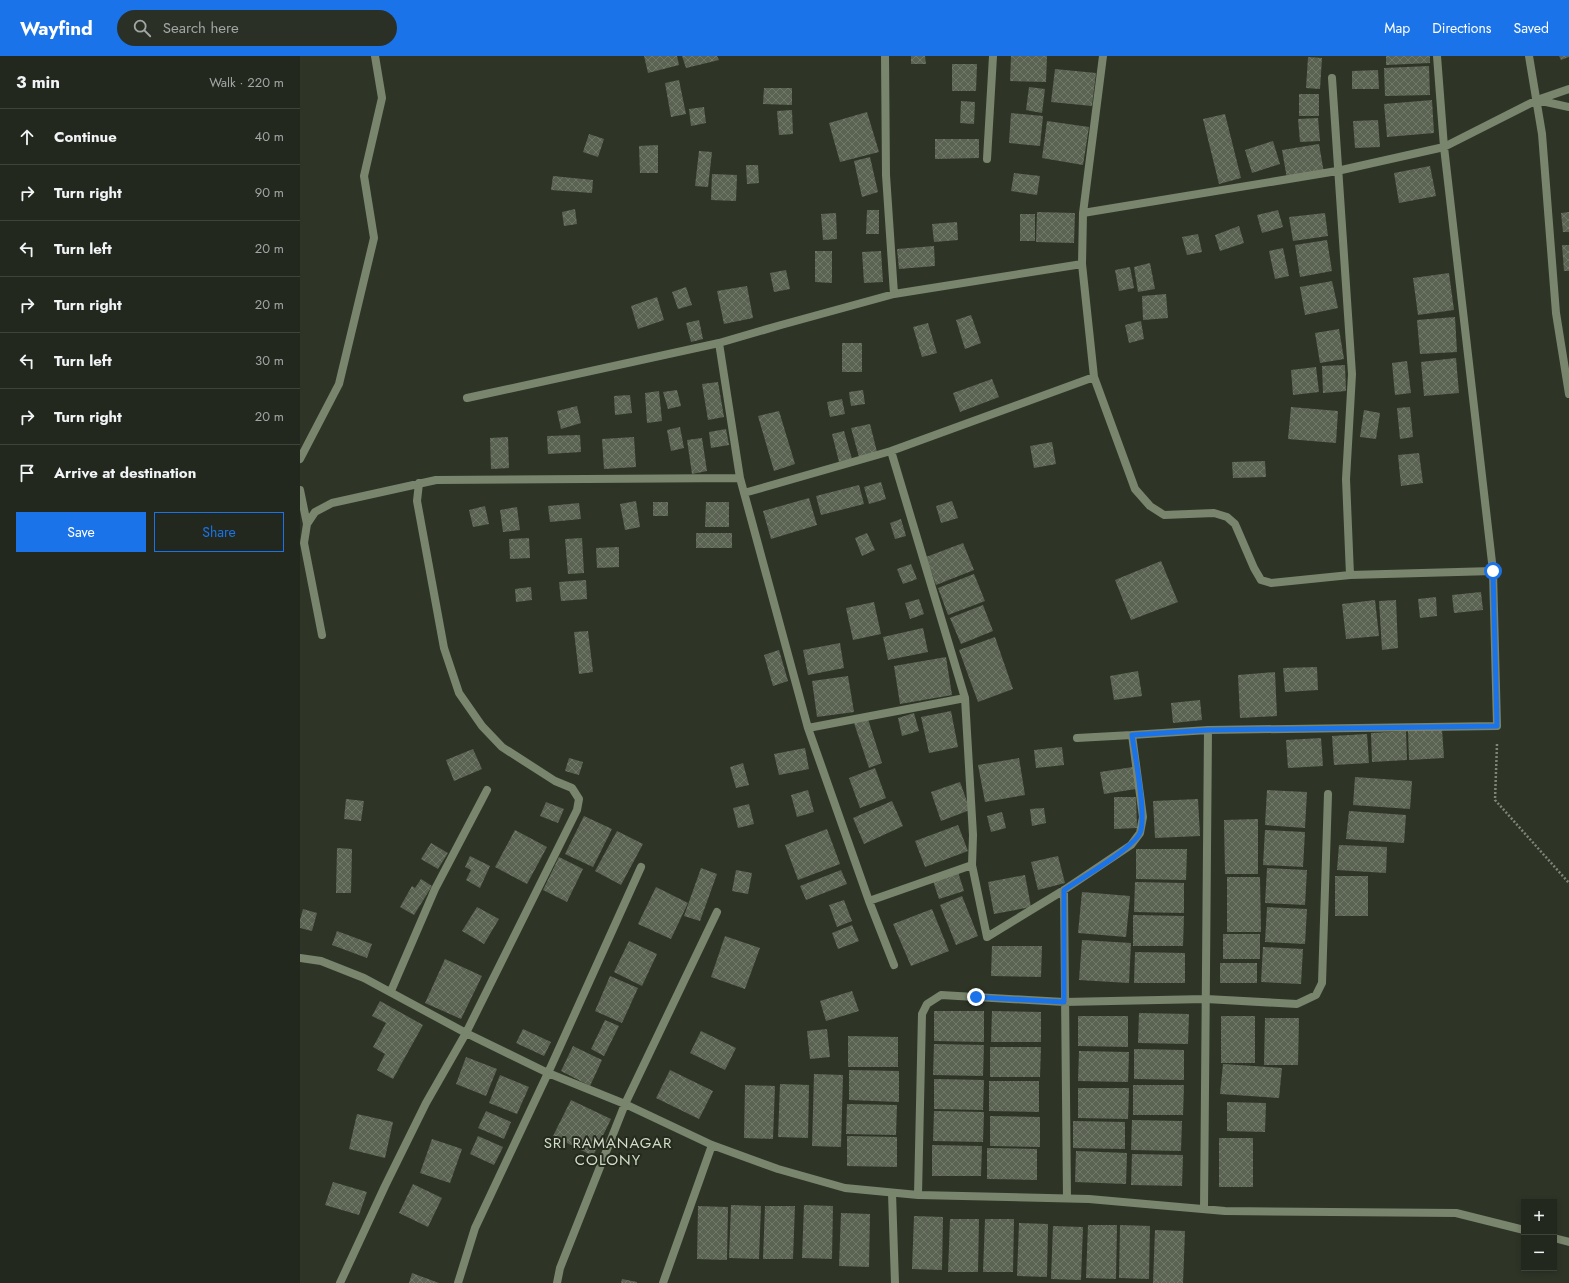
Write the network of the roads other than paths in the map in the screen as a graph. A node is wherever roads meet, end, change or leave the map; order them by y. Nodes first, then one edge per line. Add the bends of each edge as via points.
1 (375, 56) edge
2 (886, 56) edge
3 (993, 56) edge
4 (1103, 56) edge
5 (1437, 56) edge
6 (1529, 56) edge
7 (1332, 78) dead end
8 (1569, 89) edge
9 (1537, 100) junction
10 (1569, 107) edge
11 (1444, 147) junction
12 (987, 159) dead end
13 (1338, 171) junction
14 (1083, 213) junction
15 (1082, 264) junction
16 (894, 294) junction
17 (719, 343) junction
18 (1094, 377) junction
19 (1569, 394) edge
20 (467, 398) dead end
21 (891, 451) junction
22 (300, 459) edge
23 (740, 478) junction
24 (419, 483) junction
25 (300, 490) edge
26 (744, 493) junction
27 (307, 524) junction
28 (1493, 571) junction
29 (1350, 575) junction
30 (322, 635) dead end
31 (965, 698) junction
32 (808, 728) junction
33 (1208, 730) junction
34 (1132, 735) junction
35 (1077, 738) dead end
36 (487, 790) dead end
37 (1328, 794) dead end
38 (972, 865) junction
39 (640, 867) dead end
40 (1064, 890) junction
41 (869, 901) junction
42 (717, 912) dead end
43 (300, 958) edge
44 (894, 964) dead end
45 (390, 992) junction
46 (1206, 999) junction
47 (1064, 1002) junction
48 (466, 1033) junction
49 (548, 1073) junction
50 (625, 1104) junction
51 (712, 1145) junction
52 (892, 1193) junction
53 (918, 1195) junction
54 (1067, 1198) junction
55 (1204, 1209) junction
56 (1521, 1229) edge
57 (1557, 1239) edge
58 (1569, 1242) edge
59 (340, 1283) edge
60 (458, 1283) edge
61 (557, 1283) edge
62 (663, 1283) edge
63 (895, 1283) edge

1 - 22 street via 382,98 364,176 374,238 339,384
2 - 16 street via 886,175
3 - 12 street
4 - 14 street
5 - 11 street
6 - 9 street
7 - 13 street
8 - 9 street
9 - 10 street
9 - 11 street
9 - 19 street via 1556,313
11 - 13 street
11 - 28 street
13 - 14 street
13 - 29 street via 1352,374 1346,479
14 - 15 street
15 - 16 street
15 - 18 street
16 - 17 street
17 - 20 street
17 - 23 street
18 - 21 street
18 - 29 street via 1135,489 1150,506 1164,515 1214,513 1227,517 1235,524 1261,580 1271,583
21 - 26 street
21 - 31 street
23 - 24 street via 436,480
23 - 26 street
24 - 27 street via 332,503 315,512
24 - 48 street via 417,501 444,648 459,693 482,726 502,747 555,781 572,788 579,799 577,810
25 - 27 street
26 - 32 street
27 - 30 street via 304,542
28 - 29 street
28 - 33 street via 1497,726
31 - 32 street
31 - 38 street via 973,835
32 - 41 street
33 - 34 street
33 - 46 street
34 - 35 street
34 - 40 street via 1143,817 1140,833 1131,844
36 - 45 street via 435,889
37 - 46 street via 1322,983 1316,996 1297,1004
38 - 40 street via 987,937
38 - 41 street
39 - 49 street
40 - 47 street
41 - 44 street
42 - 50 street
43 - 45 street via 321,961 364,978
45 - 48 street
46 - 47 street
46 - 55 street
47 - 53 street via 941,995 927,1004 922,1014
47 - 54 street
48 - 49 street
48 - 59 street via 426,1103
49 - 50 street
49 - 60 street via 475,1228
50 - 51 street
50 - 61 street via 560,1268
51 - 52 street via 778,1169 845,1188
51 - 62 street
52 - 53 street
52 - 63 street
53 - 54 street
54 - 55 street
55 - 56 street via 1456,1213
57 - 58 street

